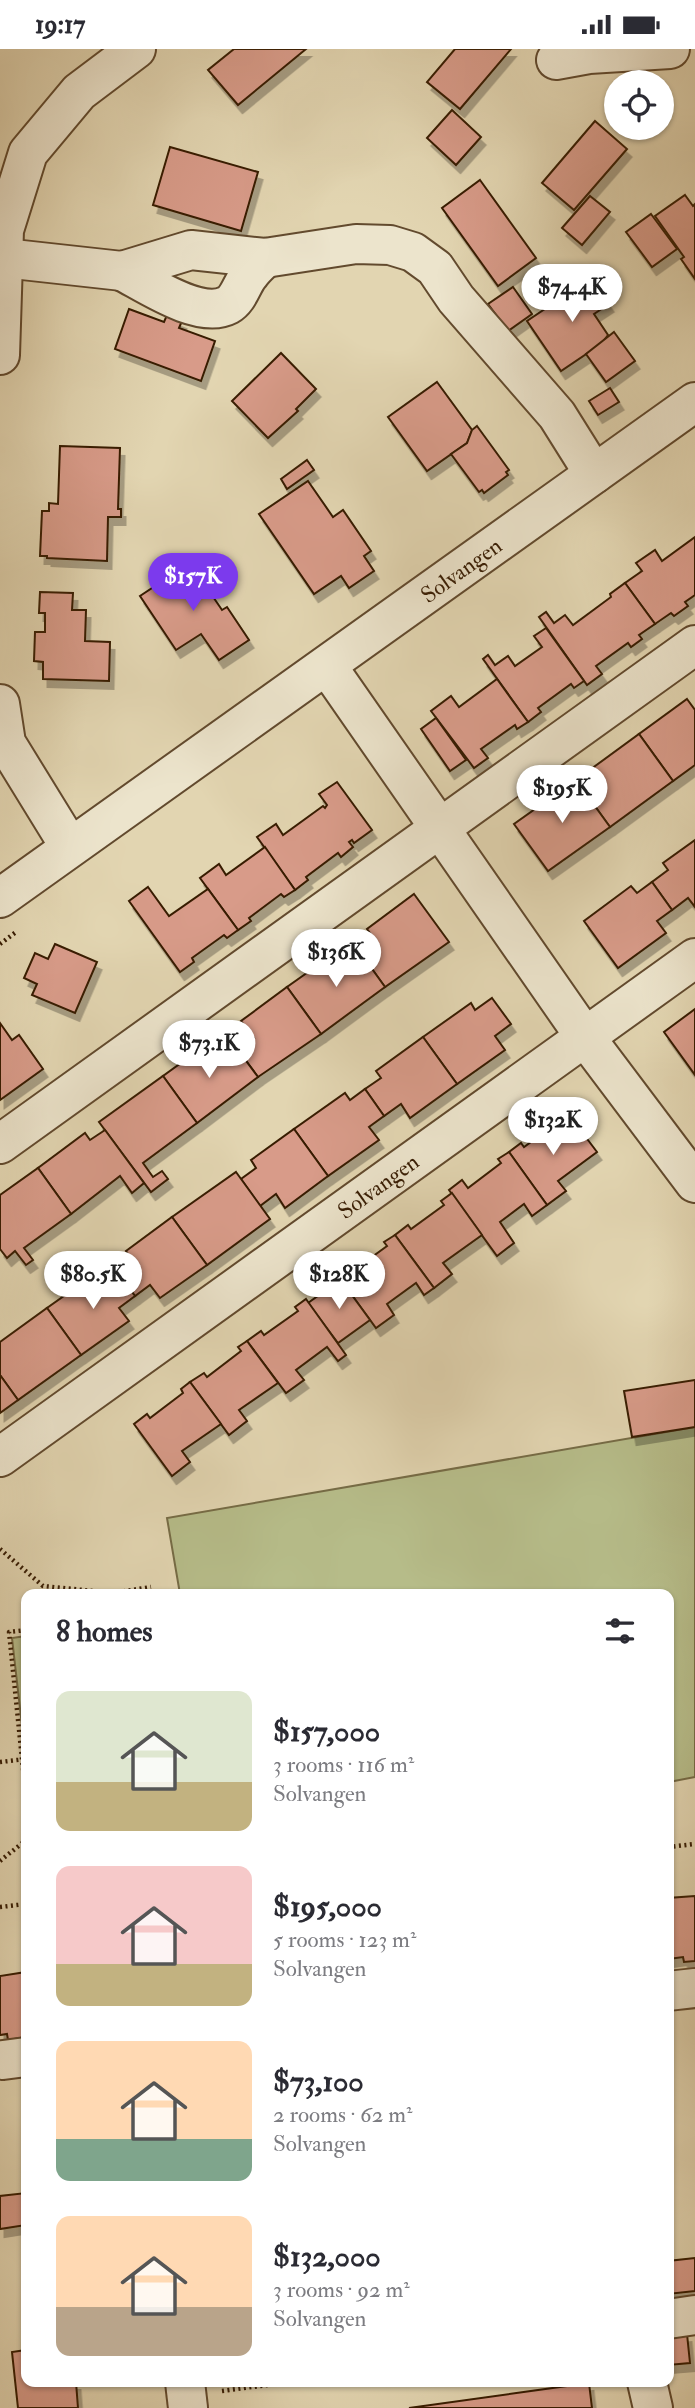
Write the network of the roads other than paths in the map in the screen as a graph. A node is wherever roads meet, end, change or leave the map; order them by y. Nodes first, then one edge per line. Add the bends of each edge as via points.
1 (136, 49) edge
2 (670, 49) edge
3 (556, 59) dead end
4 (4, 258) junction
5 (265, 258) junction
6 (121, 271) junction
7 (0, 355) edge
8 (695, 402) edge
9 (594, 474) junction
10 (695, 645) edge
11 (327, 666) junction
12 (0, 704) edge
13 (441, 829) junction
14 (70, 847) junction
15 (0, 898) edge
16 (695, 958) edge
17 (585, 1038) junction
18 (0, 1144) edge
19 (695, 1183) edge
20 (0, 1457) edge
21 (695, 1988) edge
22 (674, 1990) edge
23 (695, 2315) edge
24 (674, 2318) edge
25 (649, 2387) edge
26 (653, 2408) edge

1 - 4 street via 79,92 28,153 4,230
2 - 3 street
4 - 6 street
4 - 7 street
5 - 6 street via 191,250
5 - 6 street via 229,305 216,308 177,300
5 - 9 street via 356,244 390,245 413,253 435,268 456,299 557,415
8 - 9 street, Solvangen
9 - 11 street, Solvangen
10 - 13 street
11 - 13 street
11 - 14 street, Solvangen
12 - 14 street via 6,743
13 - 17 street
13 - 18 street
14 - 15 street, Solvangen
16 - 17 street, Solvangen
17 - 19 street
17 - 20 street, Solvangen
21 - 22 street
23 - 24 street
25 - 26 street

